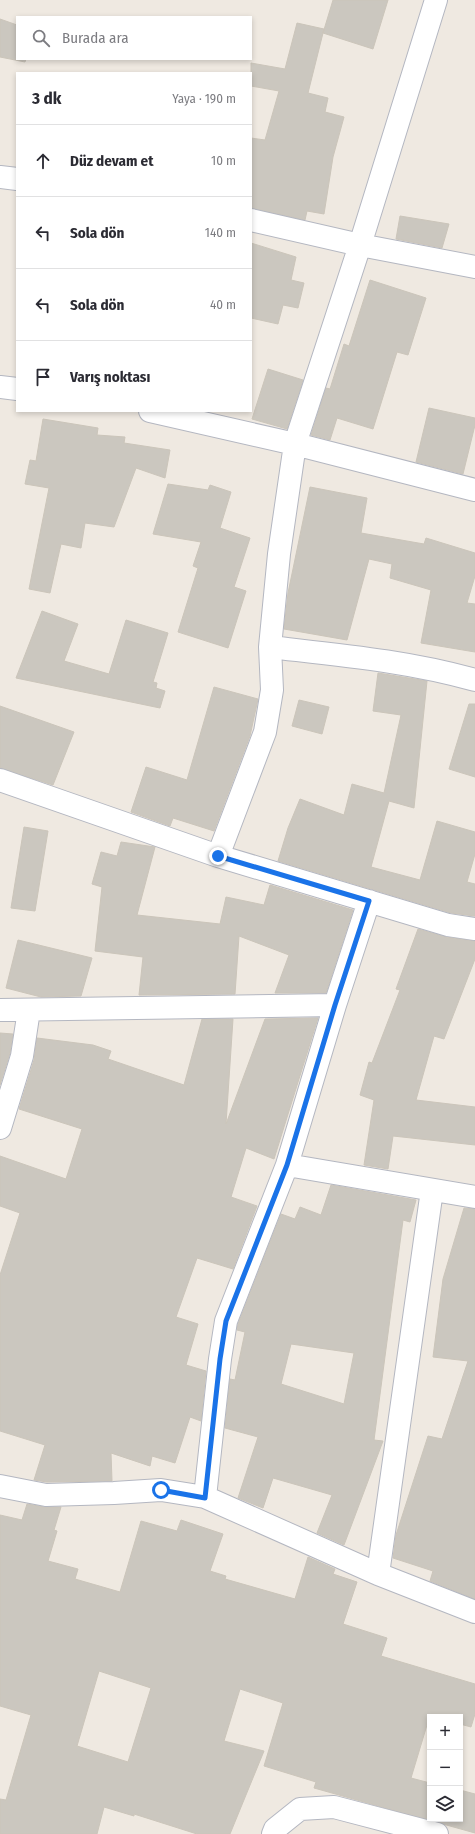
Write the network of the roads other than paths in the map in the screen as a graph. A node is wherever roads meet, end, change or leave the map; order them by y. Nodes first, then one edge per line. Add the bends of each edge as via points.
1 (436, 0) edge
2 (0, 177) edge
3 (16, 179) edge
4 (252, 220) edge
5 (360, 245) junction
6 (475, 266) edge
7 (0, 387) edge
8 (16, 389) edge
9 (154, 412) edge
10 (295, 444) junction
11 (475, 490) edge
12 (270, 648) junction
13 (475, 680) edge
14 (0, 780) edge
15 (218, 856) junction
16 (369, 901) junction
17 (475, 929) edge
18 (335, 1005) junction
19 (0, 1010) edge
20 (29, 1010) junction
21 (0, 1128) edge
22 (287, 1165) junction
23 (432, 1190) junction
24 (475, 1197) edge
25 (0, 1486) edge
26 (205, 1498) junction
27 (378, 1574) junction
28 (475, 1612) edge
29 (273, 1834) edge
30 (438, 1834) edge

1 - 5 street
2 - 3 street
4 - 5 street
5 - 6 street
5 - 10 street
7 - 8 street
9 - 10 street
10 - 11 street
10 - 12 street via 279,554
12 - 13 street via 368,658 444,671
12 - 15 street via 272,690 265,732
14 - 15 street
15 - 16 street
16 - 17 street via 448,925
16 - 18 street
18 - 20 street
18 - 22 street
19 - 20 street
20 - 21 street via 22,1056
22 - 23 street
22 - 26 street via 226,1321
23 - 24 street
23 - 27 street
25 - 26 street via 46,1495 161,1490
26 - 27 street
27 - 28 street
29 - 30 street via 275,1829 300,1809 334,1807

